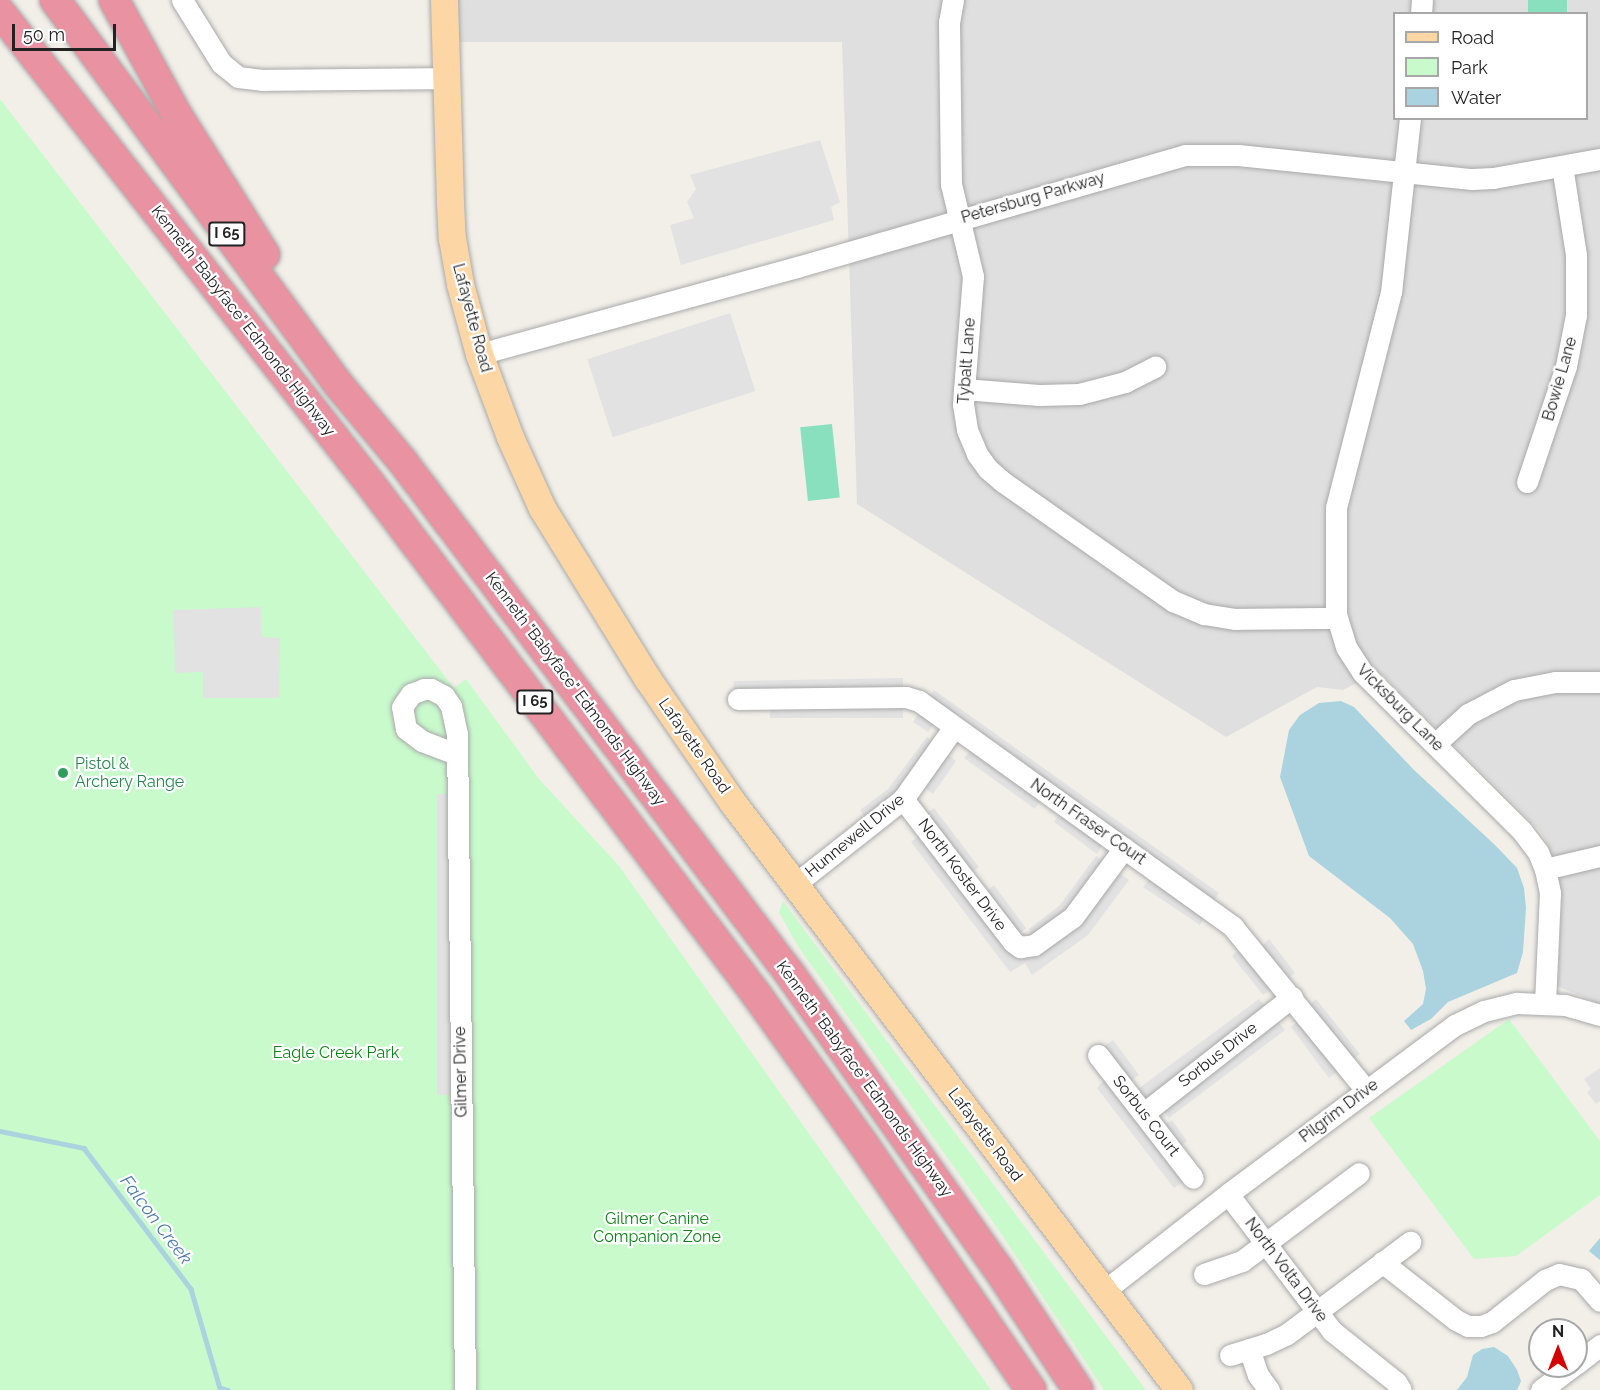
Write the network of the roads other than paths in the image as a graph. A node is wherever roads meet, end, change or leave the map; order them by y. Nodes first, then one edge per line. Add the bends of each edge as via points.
1 (55, 0) edge
2 (114, 0) edge
3 (182, 0) edge
4 (444, 0) edge
5 (952, 0) edge
6 (0, 12) edge
7 (446, 78) junction
8 (1410, 120) edge
9 (1600, 159) edge
10 (1562, 166) junction
11 (1405, 172) junction
12 (960, 219) junction
13 (479, 354) junction
14 (1155, 367) dead end
15 (964, 389) junction
16 (403, 462) junction
17 (1527, 482) dead end
18 (1337, 618) junction
19 (1600, 682) edge
20 (738, 699) dead end
21 (954, 727) junction
22 (1435, 744) junction
23 (456, 754) dead end
24 (903, 799) junction
25 (1124, 848) junction
26 (1600, 856) edge
27 (1545, 869) junction
28 (795, 884) junction
29 (1292, 997) junction
30 (1545, 1002) junction
31 (1600, 1015) edge
32 (1098, 1055) dead end
33 (1366, 1090) junction
34 (1144, 1113) junction
35 (1359, 1173) dead end
36 (1193, 1179) dead end
37 (1228, 1194) junction
38 (1410, 1242) dead end
39 (1266, 1244) junction
40 (1382, 1262) junction
41 (1204, 1275) dead end
42 (1104, 1291) junction
43 (1600, 1301) edge
44 (1317, 1312) junction
45 (1600, 1345) edge
46 (1588, 1354) edge
47 (1557, 1378) edge
48 (465, 1390) edge
49 (1031, 1390) edge
50 (1078, 1390) edge
51 (1179, 1390) edge
52 (1269, 1390) edge
53 (1401, 1390) edge
54 (1542, 1390) edge

1 - 16 highway, Kenneth "Babyface" Edmonds Highway / I 65 via 338,384
2 - 16 highway via 177,115 228,197
3 - 7 street via 221,63 238,77
4 - 7 main road, Lafayette Road
5 - 12 street, Tybalt Lane via 951,184
6 - 49 highway, Kenneth "Babyface" Edmonds Highway / I 65 via 372,486 756,994 889,1180
7 - 13 main road, Lafayette Road via 452,238
8 - 11 street, Vicksburg Lane
9 - 10 street, Petersburg Parkway
10 - 11 street, Petersburg Parkway via 1479,179
10 - 17 street, Bowie Lane via 1576,255 1574,327 1564,372
11 - 12 street, Petersburg Parkway via 1238,155 1185,155
11 - 18 street, Vicksburg Lane via 1392,291 1336,507
12 - 13 street, Petersburg Parkway
12 - 15 street, Tybalt Lane via 973,276
13 - 28 main road, Lafayette Road via 542,508 647,678 733,803
14 - 15 street via 1125,382 1079,394
15 - 18 street, Tybalt Lane via 968,436 988,469 1167,598 1204,614 1236,620
16 - 50 highway, Kenneth "Babyface" Edmonds Highway / I 65 via 790,975 922,1159
18 - 22 street, Vicksburg Lane via 1353,660
19 - 22 street via 1555,682 1514,690 1468,714
20 - 21 street, North Fraser Court via 906,697 919,701
21 - 24 street, Hunnewell Drive
21 - 25 street, North Fraser Court
22 - 27 street, Vicksburg Lane via 1531,841
23 - 48 street, Gilmer Drive
24 - 25 street, North Koster Drive via 1012,942 1023,947 1034,945 1073,917
24 - 28 street, Hunnewell Drive
25 - 29 street, North Fraser Court via 1233,927
26 - 27 street
27 - 30 street, Vicksburg Lane via 1550,903
28 - 42 main road, Lafayette Road
29 - 33 street, North Fraser Court
29 - 34 street, Sorbus Drive
30 - 31 street, Pilgrim Drive
30 - 33 street, Pilgrim Drive via 1510,1004 1473,1015
32 - 34 street, Sorbus Court
33 - 37 street, Pilgrim Drive
34 - 36 street, Sorbus Court
35 - 39 street
37 - 39 street, North Volta Drive
37 - 42 street, Pilgrim Drive
38 - 40 street
39 - 41 street via 1242,1261
39 - 44 street, North Volta Drive
40 - 43 street via 1468,1326 1492,1322 1559,1274 1581,1279
40 - 44 street
42 - 51 main road, Lafayette Road
44 - 52 street via 1277,1340 1240,1352
44 - 53 street, North Volta Drive via 1332,1331
45 - 46 street
47 - 54 street

